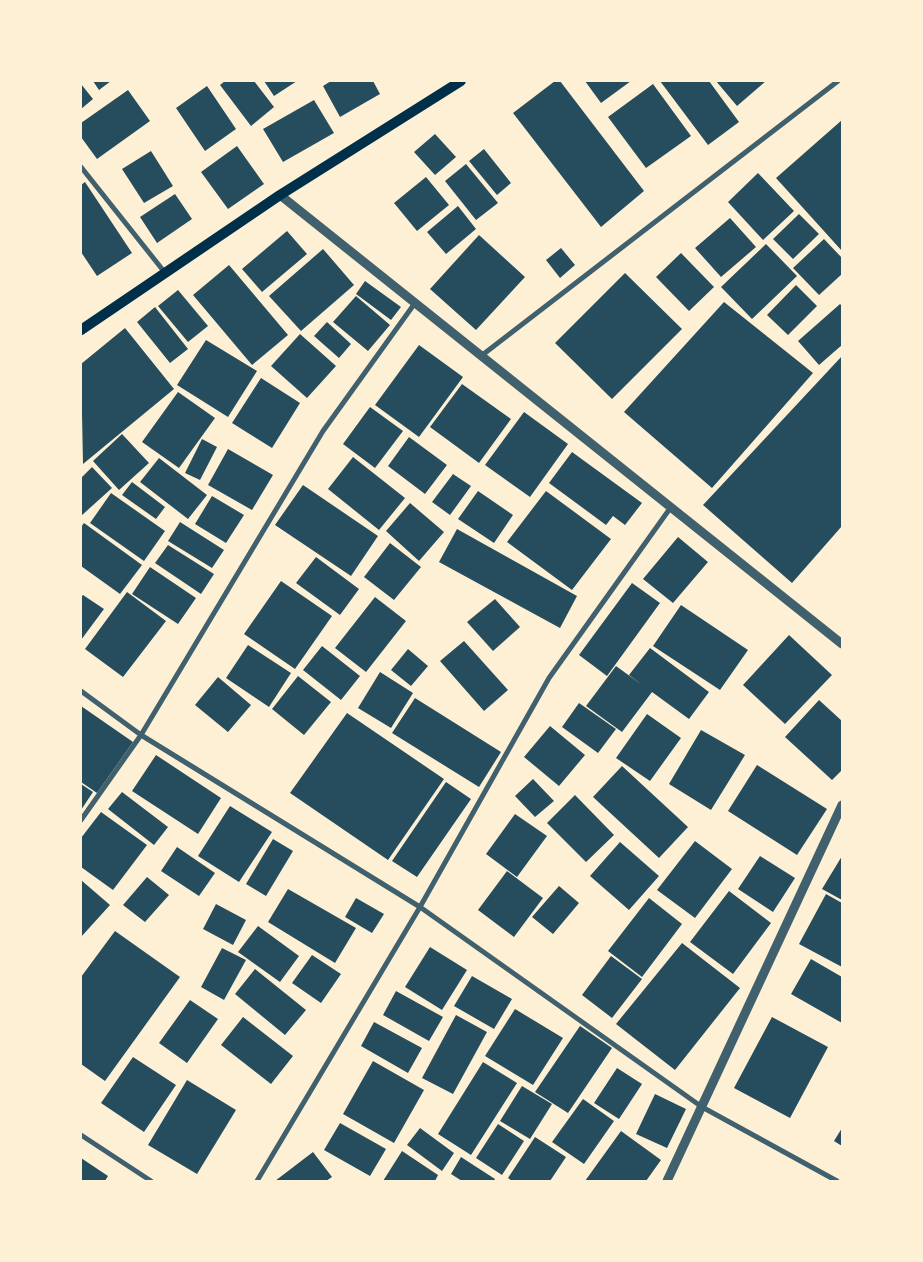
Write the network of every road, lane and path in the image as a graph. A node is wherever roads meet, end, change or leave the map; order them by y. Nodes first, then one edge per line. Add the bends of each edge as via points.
1 (461, 81) edge
2 (838, 81) edge
3 (81, 166) edge
4 (280, 196) junction
5 (166, 274) junction
6 (415, 303) junction
7 (81, 330) edge
8 (481, 356) junction
9 (671, 507) junction
10 (842, 644) edge
11 (81, 691) edge
12 (141, 734) junction
13 (842, 805) edge
14 (81, 820) edge
15 (420, 908) junction
16 (702, 1107) junction
17 (81, 1135) edge
18 (151, 1181) edge
19 (257, 1181) edge
20 (667, 1181) edge
21 (837, 1181) edge

1 - 4 main road
2 - 8 street
3 - 5 street
4 - 5 main road
4 - 6 street
5 - 7 main road
6 - 8 street
6 - 12 street via 322,431
8 - 9 street
9 - 10 street
9 - 15 street via 549,678
11 - 12 street
12 - 14 street
12 - 15 street
13 - 16 street
15 - 16 street
15 - 19 street
16 - 20 street
16 - 21 street
17 - 18 street

